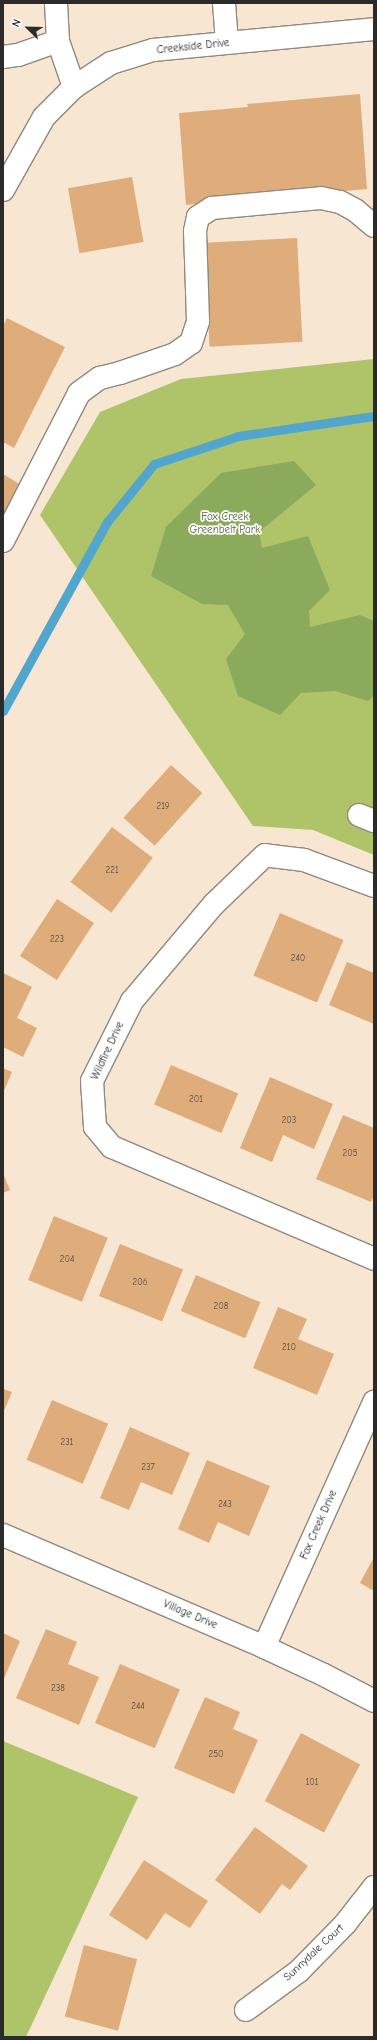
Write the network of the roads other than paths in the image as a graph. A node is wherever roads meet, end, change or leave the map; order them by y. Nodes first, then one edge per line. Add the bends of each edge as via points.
1 (56, 3) edge
2 (224, 3) edge
3 (374, 29) edge
4 (58, 41) junction
5 (227, 43) junction
6 (3, 57) edge
7 (74, 87) junction
8 (3, 190) edge
9 (374, 226) edge
10 (3, 541) edge
11 (374, 886) edge
12 (374, 1259) edge
13 (374, 1402) edge
14 (3, 1535) edge
15 (264, 1647) junction
16 (374, 1702) edge
17 (374, 1887) edge
18 (246, 2010) dead end

1 - 4 street
2 - 5 street
3 - 5 street, Creekside Drive
4 - 6 street via 18,55
4 - 7 street
5 - 7 street, Creekside Drive via 153,50 111,63
7 - 8 street, Creekside Drive via 44,117
9 - 10 street via 355,210 340,202 321,198 212,208 198,217 195,231 198,321 190,343 175,354 100,378 79,393
11 - 12 street, Wildfire Drive via 304,860 265,855 214,904 132,1001 92,1081 94,1127 112,1147
13 - 15 street, Fox Creek Drive
14 - 15 street, Village Drive
15 - 16 street, Village Drive
17 - 18 street, Sunnydale Court via 345,1924 298,1971

